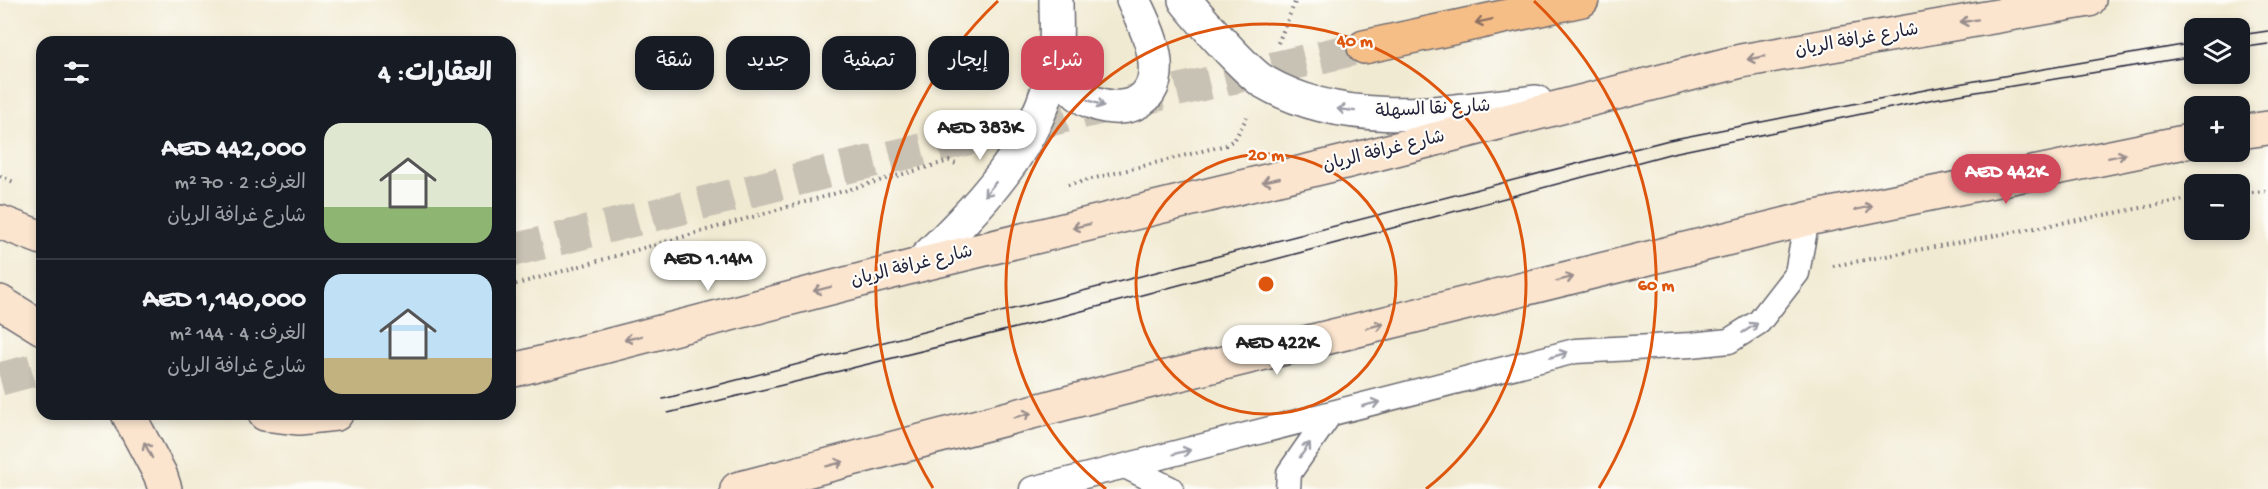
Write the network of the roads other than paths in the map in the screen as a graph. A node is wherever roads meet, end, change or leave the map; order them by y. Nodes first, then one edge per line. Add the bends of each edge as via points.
1 (1056, 0) edge
2 (1133, 0) edge
3 (1185, 0) edge
4 (1582, 0) edge
5 (2089, 0) edge
6 (1055, 36) edge
7 (1364, 47) tunnel mouth
8 (1047, 90) edge
9 (1074, 90) edge
10 (1613, 94) junction
11 (2268, 128) edge
12 (2250, 131) edge
13 (2184, 142) edge
14 (1807, 219) junction
15 (0, 222) edge
16 (36, 236) edge
17 (919, 265) junction
18 (0, 302) edge
19 (36, 324) edge
20 (516, 353) edge
21 (558, 357) junction
22 (516, 369) edge
23 (1330, 414) junction
24 (131, 420) edge
25 (1125, 466) junction
26 (165, 489) edge
27 (737, 489) edge
28 (1032, 489) edge
29 (1171, 489) edge
30 (1288, 489) edge

1 - 6 street
9 -> 2 street via 1093,104 1117,108 1132,105 1147,95 1154,81 1155,65
10 -> 3 street, شارع نقا السهلة via 1456,111 1385,114 1338,110 1295,98 1262,81
4 -> 7 main road
5 -> 10 main road, شارع غرافة الريان via 1742,61
8 -> 17 street via 1020,150 960,224
10 -> 17 main road, شارع غرافة الريان
11 - 12 main road
14 -> 13 main road
23 -> 14 lane via 1575,351 1730,341 1759,322 1797,273
27 -> 14 main road via 1143,383
15 - 16 main road
17 -> 21 main road, شارع غرافة الريان
18 - 19 main road
20 - 21 main road
21 - 22 main road, شارع غرافة الريان
25 -> 23 lane
30 -> 23 lane via 1289,473
26 -> 24 main road
25 - 28 lane
25 - 29 lane

